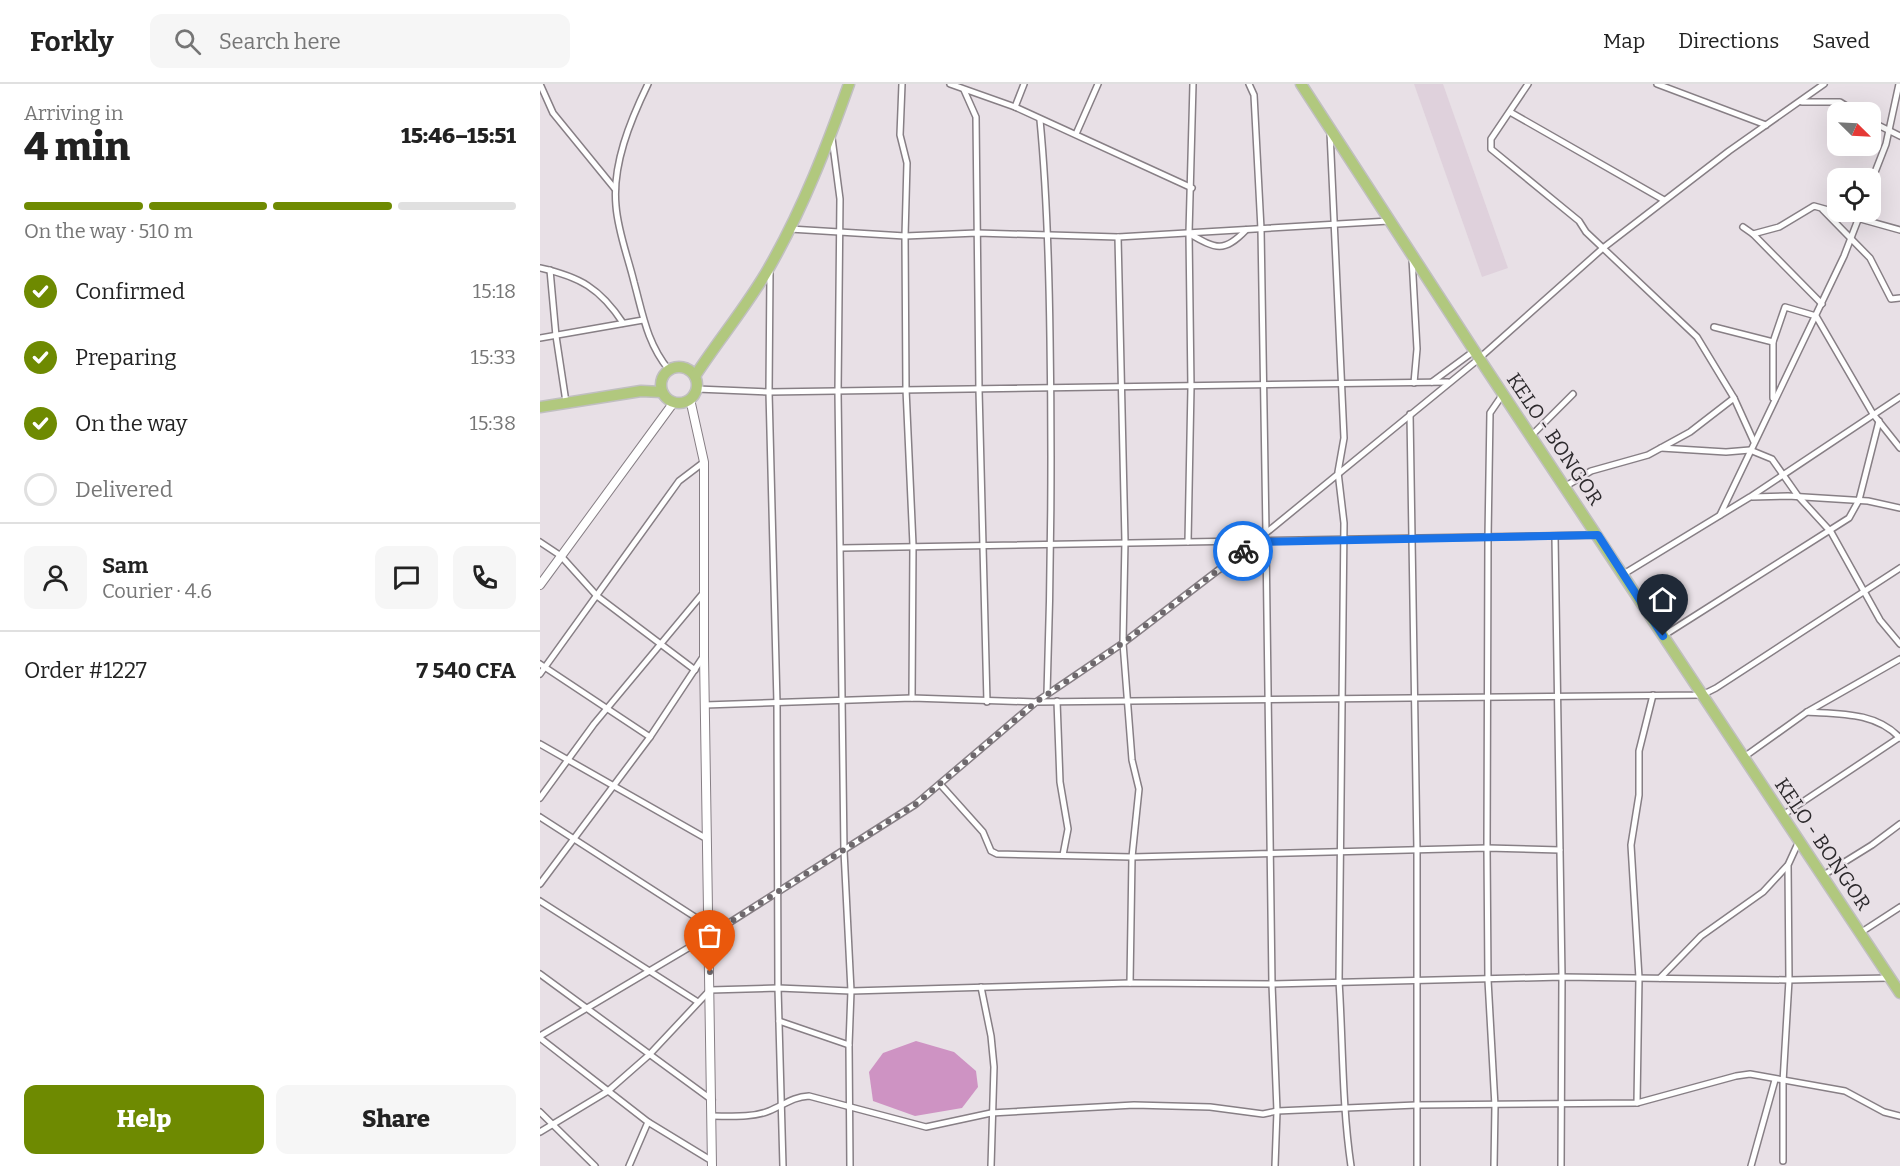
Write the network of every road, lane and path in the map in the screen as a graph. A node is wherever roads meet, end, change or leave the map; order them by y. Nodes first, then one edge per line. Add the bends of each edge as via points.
1 (540, 84) edge
2 (648, 84) edge
3 (849, 84) edge
4 (902, 84) edge
5 (950, 84) edge
6 (1024, 84) edge
7 (1098, 84) edge
8 (1192, 84) edge
9 (1249, 84) edge
10 (1301, 84) edge
11 (1528, 84) edge
12 (1657, 84) edge
13 (1824, 84) edge
14 (1899, 84) edge
15 (964, 90) junction
16 (1800, 102) junction
17 (1827, 102) edge
18 (1015, 107) junction
19 (1510, 112) junction
20 (1040, 120) junction
21 (1766, 125) junction
22 (1881, 126) edge
23 (1330, 127) junction
24 (1889, 130) junction
25 (832, 133) junction
26 (1076, 134) junction
27 (1900, 136) edge
28 (1876, 168) edge
29 (1192, 188) junction
30 (615, 189) junction
31 (1664, 200) junction
32 (1821, 208) junction
33 (1827, 210) edge
34 (1389, 221) junction
35 (1857, 222) edge
36 (1869, 222) edge
37 (1334, 225) junction
38 (1743, 227) dead end
39 (790, 229) junction
40 (1261, 229) junction
41 (1246, 230) junction
42 (1900, 230) edge
43 (840, 233) junction
44 (977, 233) junction
45 (1189, 233) junction
46 (1049, 234) junction
47 (1753, 234) junction
48 (905, 236) junction
49 (1118, 237) junction
50 (1851, 238) junction
51 (1603, 248) junction
52 (1412, 257) junction
53 (770, 267) junction
54 (540, 268) edge
55 (550, 270) junction
56 (1900, 298) edge
57 (1821, 304) junction
58 (1816, 316) junction
59 (643, 320) junction
60 (622, 323) junction
61 (1714, 327) dead end
62 (556, 336) junction
63 (540, 338) edge
64 (1773, 342) junction
65 (710, 352) junction
66 (1477, 354) junction
67 (685, 368) junction
68 (666, 375) junction
69 (695, 376) junction
70 (1449, 382) junction
71 (1414, 383) junction
72 (1431, 383) junction
73 (1340, 384) junction
74 (1263, 386) junction
75 (1191, 387) junction
76 (697, 389) junction
77 (906, 389) junction
78 (1121, 389) junction
79 (979, 390) junction
80 (1052, 390) junction
81 (641, 391) junction
82 (662, 392) junction
83 (770, 392) junction
84 (838, 392) junction
85 (1503, 394) junction
86 (1573, 394) dead end
87 (1900, 397) edge
88 (1734, 398) junction
89 (690, 399) junction
90 (566, 402) junction
91 (674, 402) junction
92 (1773, 402) junction
93 (540, 407) edge
94 (1410, 414) junction
95 (1874, 414) junction
96 (1879, 421) junction
97 (1532, 435) junction
98 (1754, 442) junction
99 (1898, 442) edge
100 (1661, 448) junction
101 (1900, 448) edge
102 (1750, 450) junction
103 (704, 462) junction
104 (1338, 472) junction
105 (1784, 473) junction
106 (1566, 486) junction
107 (1798, 496) junction
108 (1750, 497) junction
109 (1859, 500) junction
110 (1900, 508) edge
111 (1720, 515) junction
112 (1266, 532) junction
113 (1831, 532) junction
114 (1598, 535) junction
115 (1555, 537) junction
116 (1488, 538) junction
117 (1411, 539) junction
118 (1343, 540) junction
119 (1125, 541) junction
120 (540, 542) edge
121 (1188, 542) junction
122 (1255, 542) junction
123 (1266, 542) junction
124 (1052, 543) junction
125 (913, 545) junction
126 (984, 546) junction
127 (842, 548) junction
128 (561, 556) junction
129 (1900, 568) edge
130 (1622, 575) junction
131 (540, 585) edge
132 (1865, 591) junction
133 (704, 592) junction
134 (597, 596) junction
135 (1663, 636) junction
136 (1123, 643) junction
137 (659, 644) junction
138 (1900, 644) edge
139 (704, 656) junction
140 (1900, 659) edge
141 (542, 666) edge
142 (695, 670) junction
143 (540, 674) edge
144 (1047, 694) junction
145 (1489, 695) junction
146 (1653, 695) junction
147 (1702, 695) junction
148 (1559, 696) junction
149 (1414, 697) junction
150 (912, 698) junction
151 (1342, 698) junction
152 (1268, 699) junction
153 (1127, 700) junction
154 (843, 701) junction
155 (1057, 701) junction
156 (987, 702) junction
157 (1036, 702) junction
158 (777, 703) junction
159 (705, 705) junction
160 (606, 709) junction
161 (1807, 712) junction
162 (650, 737) junction
163 (1900, 738) edge
164 (540, 744) edge
165 (1743, 758) junction
166 (567, 759) junction
167 (940, 784) junction
168 (613, 786) junction
169 (540, 798) edge
170 (1783, 815) junction
171 (540, 817) edge
172 (1900, 824) edge
173 (572, 838) junction
174 (709, 839) junction
175 (1799, 841) junction
176 (1487, 848) junction
177 (1417, 850) junction
178 (1560, 850) junction
179 (844, 851) junction
180 (1341, 852) junction
181 (1270, 853) junction
182 (1063, 855) junction
183 (1132, 857) junction
184 (1788, 865) junction
185 (1822, 876) junction
186 (540, 884) edge
187 (778, 892) junction
188 (540, 901) edge
189 (1900, 907) edge
190 (710, 931) junction
191 (1860, 933) junction
192 (649, 972) junction
193 (540, 974) edge
194 (1562, 977) junction
195 (1639, 978) junction
196 (1660, 978) junction
197 (1416, 980) junction
198 (1488, 980) junction
199 (1789, 980) junction
200 (1339, 981) junction
201 (1130, 983) junction
202 (1272, 984) junction
203 (1897, 986) edge
204 (981, 987) junction
205 (778, 988) junction
206 (710, 990) junction
207 (851, 991) junction
208 (698, 1002) junction
209 (587, 1009) junction
210 (779, 1021) junction
211 (540, 1037) edge
212 (849, 1045) junction
213 (649, 1055) junction
214 (1775, 1080) junction
215 (1783, 1082) junction
216 (608, 1091) junction
217 (712, 1100) junction
218 (782, 1103) junction
219 (1637, 1103) junction
220 (1416, 1105) junction
221 (1496, 1106) junction
222 (1562, 1106) junction
223 (850, 1107) junction
224 (1343, 1109) junction
225 (1277, 1111) junction
226 (540, 1112) edge
227 (991, 1113) junction
228 (712, 1116) junction
229 (1900, 1116) edge
230 (648, 1122) junction
231 (553, 1125) junction
232 (540, 1132) edge
233 (1783, 1161) dead end
234 (712, 1163) edge
235 (595, 1166) edge
236 (629, 1166) edge
237 (783, 1166) edge
238 (850, 1166) edge
239 (991, 1166) edge
240 (1275, 1166) edge
241 (1351, 1166) edge
242 (1417, 1166) edge
243 (1494, 1166) edge
244 (1561, 1166) edge
245 (1751, 1166) edge

1 - 30 street via 553,113
2 - 30 street via 623,149
3 - 25 highway
4 - 48 street via 900,135 907,163
5 - 15 street
6 - 18 street
7 - 26 street
8 - 29 street
9 - 40 street via 1254,95
10 - 23 highway, KELO - BONGOR
11 - 19 street
12 - 21 street
13 - 16 street
14 - 24 street
15 - 18 street
15 - 44 street via 976,117
16 - 17 street
16 - 21 street
18 - 20 street
19 - 31 street
19 - 51 street via 1491,138 1491,148 1580,221
20 - 26 street
20 - 46 street
21 - 31 street
22 - 24 street
23 - 34 highway, KELO - BONGOR
23 - 37 street
24 - 27 street
24 - 28 street
25 - 39 highway
25 - 43 street
26 - 29 street
29 - 45 street
30 - 59 street via 624,246
31 - 51 street
32 - 33 street
32 - 47 street via 1814,206 1779,227
32 - 50 street
34 - 37 street
34 - 52 highway, KELO - BONGOR
35 - 50 street
36 - 42 street
37 - 40 street
37 - 73 street
38 - 47 street
39 - 43 street
39 - 53 highway
40 - 41 street
40 - 74 street
41 - 45 street
41 - 45 street via 1222,248 1212,247
43 - 48 street
43 - 84 street
44 - 46 street
44 - 48 street
44 - 79 street
45 - 49 street
45 - 75 street
46 - 49 street
46 - 80 street
47 - 57 street
48 - 77 street
49 - 78 street
50 - 56 street via 1870,258 1891,299
50 - 57 street
51 - 66 street
51 - 88 street via 1697,337
52 - 66 highway, KELO - BONGOR
52 - 71 street via 1417,349
53 - 65 highway
53 - 83 street
54 - 55 street
55 - 60 street via 597,290
55 - 62 street
57 - 58 street
58 - 64 street via 1785,307
58 - 92 street
58 - 95 street
59 - 60 street
59 - 68 street
60 - 62 street
61 - 64 street
62 - 63 street
62 - 90 street
64 - 92 street
65 - 67 highway
65 - 69 highway
66 - 70 street
66 - 72 street
66 - 85 highway, KELO - BONGOR
67 - 68 highway
67 - 69 highway
68 - 81 highway
68 - 82 highway
69 - 76 highway
70 - 72 street
70 - 94 street
71 - 72 street
71 - 73 street
73 - 74 street
73 - 104 street via 1344,438
74 - 75 street
74 - 112 street
75 - 78 street
75 - 121 street
76 - 83 street
76 - 89 highway
77 - 79 street
77 - 84 street
77 - 125 street
78 - 80 street
78 - 119 street
79 - 80 street
79 - 126 street
80 - 124 street
81 - 82 highway
81 - 90 highway
82 - 91 highway
83 - 84 street
83 - 158 street
84 - 127 street
85 - 97 highway, KELO - BONGOR
85 - 116 street via 1490,412
86 - 97 street
87 - 95 street
88 - 98 street
88 - 100 street via 1709,420
89 - 91 highway
89 - 103 street
90 - 93 highway
91 - 128 street
92 - 98 street
94 - 104 street
94 - 117 street
95 - 96 street
95 - 105 street
96 - 99 street
96 - 109 street
97 - 106 highway, KELO - BONGOR
98 - 102 street
99 - 101 street
100 - 102 street
100 - 106 street via 1633,461 1591,471
102 - 105 street via 1772,459
102 - 111 street
103 - 133 street
103 - 134 street via 679,481
104 - 112 street
104 - 118 street via 1344,506
105 - 107 street
105 - 108 street
106 - 114 highway, KELO - BONGOR
107 - 108 street
107 - 109 street
107 - 113 street
108 - 111 street
109 - 110 street
109 - 113 street via 1849,518
111 - 130 street
112 - 122 street
113 - 132 street
113 - 135 street
114 - 115 street
114 - 130 highway, KELO - BONGOR
115 - 116 street
115 - 148 street
116 - 117 street
116 - 145 street
117 - 118 street
117 - 149 street
118 - 123 street
118 - 151 street
119 - 121 street
119 - 124 street
119 - 136 street
120 - 128 street
121 - 122 street
122 - 123 street
122 - 136 street
123 - 152 street
124 - 126 street
124 - 144 street
125 - 126 street
125 - 127 street
125 - 150 street
126 - 156 street
127 - 154 street
128 - 131 street
128 - 134 street
129 - 132 street
130 - 135 highway, KELO - BONGOR
132 - 138 street via 1880,620
132 - 147 street
133 - 137 street
133 - 139 street
134 - 137 street
134 - 141 street
135 - 147 highway, KELO - BONGOR
136 - 144 street
136 - 153 street
137 - 142 street
137 - 160 street
139 - 142 street
139 - 159 street
140 - 161 street
141 - 143 street
141 - 160 street
142 - 162 street
144 - 157 street
145 - 148 street
145 - 149 street
145 - 176 street
146 - 147 street
146 - 148 street
146 - 195 street via 1639,751 1639,795 1631,845
147 - 165 highway, KELO - BONGOR
148 - 178 street
149 - 151 street
149 - 177 street
150 - 154 street
150 - 156 street
151 - 152 street
151 - 180 street
152 - 153 street
152 - 181 street
153 - 155 street
153 - 183 street via 1132,760 1139,789
154 - 158 street
154 - 179 street
155 - 157 street
155 - 182 street via 1060,782 1068,829
156 - 157 street
157 - 167 street
158 - 159 street
158 - 187 street
159 - 174 street
160 - 162 street
160 - 166 street
161 - 163 street via 1864,717 1880,722
161 - 165 street
162 - 168 street
163 - 170 street
164 - 166 street
165 - 170 highway, KELO - BONGOR
166 - 168 street
166 - 169 street
167 - 179 street
167 - 182 street via 982,832 991,851
168 - 173 street
168 - 174 street
170 - 175 highway, KELO - BONGOR
171 - 173 street
172 - 185 street
173 - 186 street
173 - 190 street
174 - 190 street
175 - 184 street
175 - 185 highway, KELO - BONGOR
176 - 177 street
176 - 178 street
176 - 198 street
177 - 180 street
177 - 197 street
178 - 194 street
179 - 187 street
179 - 207 street
180 - 181 street
180 - 200 street
181 - 183 street
181 - 202 street
182 - 183 street
183 - 201 street
184 - 196 street via 1763,892 1701,936
184 - 199 street
185 - 191 highway, KELO - BONGOR
187 - 190 street
187 - 205 street
188 - 192 street
189 - 191 street
190 - 192 street
190 - 206 street
191 - 203 highway, KELO - BONGOR
192 - 208 street
192 - 209 street
193 - 209 street
194 - 195 street
194 - 198 street
194 - 222 street
195 - 196 street
195 - 219 street
196 - 199 street
197 - 198 street
197 - 200 street
197 - 220 street
198 - 221 street
199 - 203 street
199 - 215 street
200 - 202 street
200 - 224 street
201 - 202 street
201 - 204 street
202 - 225 street
204 - 207 street
204 - 227 street via 992,1036
205 - 206 street
205 - 207 street
205 - 210 street
206 - 208 street
206 - 217 street
207 - 212 street
208 - 213 street
209 - 211 street
209 - 213 street
210 - 212 street
210 - 218 street
211 - 216 street
212 - 223 street
213 - 216 street
213 - 217 street
214 - 215 street
214 - 219 street via 1736,1076
214 - 245 street
215 - 229 street via 1845,1091
215 - 233 street
216 - 230 street
216 - 231 street
217 - 228 street
218 - 223 street via 809,1096
218 - 228 street via 769,1111
218 - 237 street
219 - 222 street
220 - 221 street
220 - 224 street
220 - 242 street
221 - 222 street
221 - 243 street
222 - 244 street
223 - 227 street via 926,1126
223 - 238 street
224 - 225 street
224 - 241 street
225 - 227 street via 1263,1114 1210,1107 1134,1105
225 - 240 street
226 - 231 street
227 - 239 street
228 - 234 street
230 - 234 street
230 - 236 street
231 - 232 street
231 - 235 street

